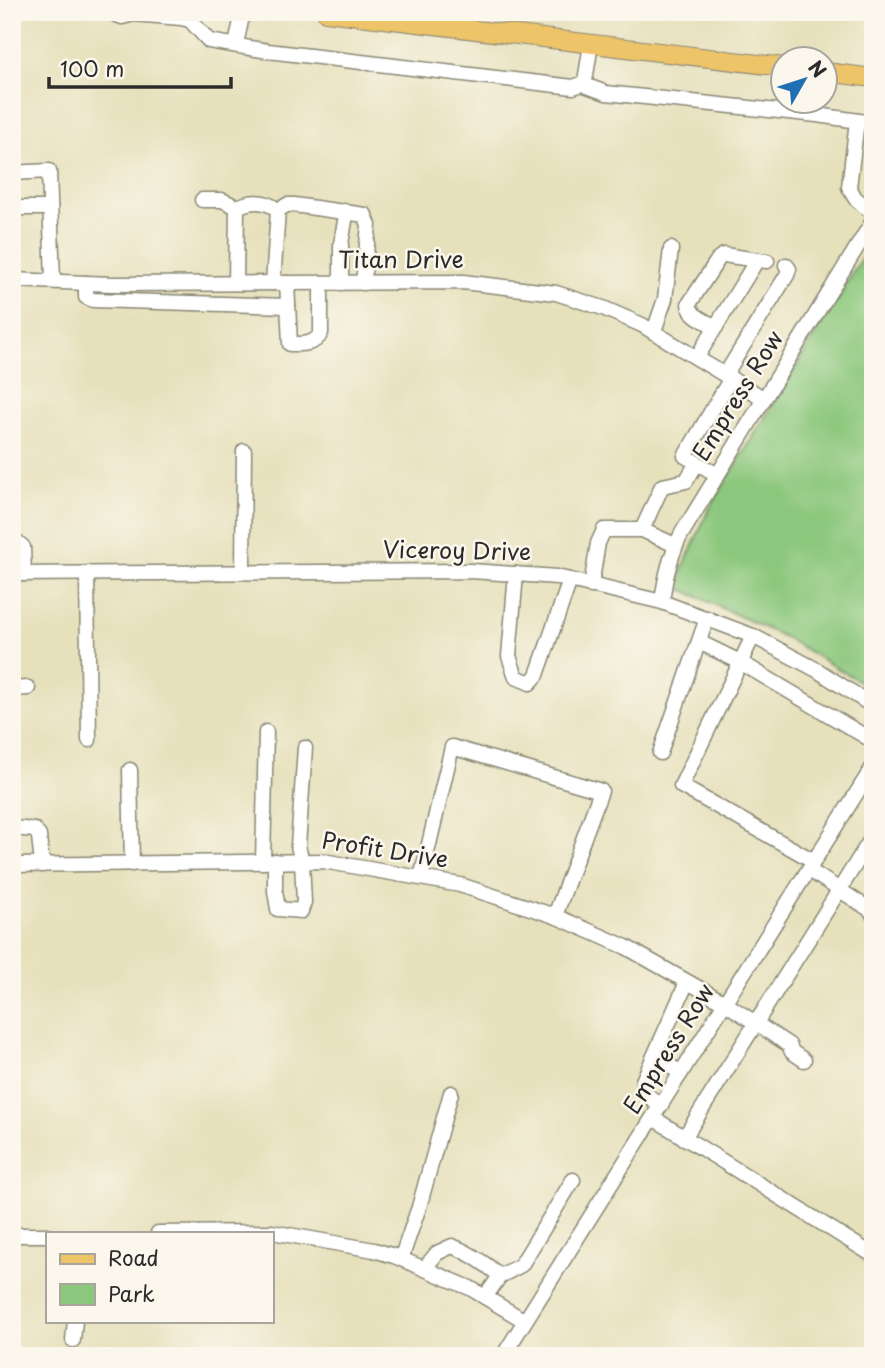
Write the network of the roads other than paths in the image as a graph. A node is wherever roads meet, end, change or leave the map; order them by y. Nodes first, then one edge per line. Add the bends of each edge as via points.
1 (109, 12) edge
2 (243, 12) edge
3 (326, 12) edge
4 (408, 17) edge
5 (236, 44) junction
6 (590, 44) junction
7 (770, 65) edge
8 (840, 74) edge
9 (873, 78) edge
10 (582, 84) junction
11 (857, 121) junction
12 (873, 123) edge
13 (12, 173) edge
14 (202, 200) dead end
15 (237, 207) junction
16 (12, 208) edge
17 (50, 208) junction
18 (278, 211) junction
19 (344, 211) junction
20 (873, 213) edge
21 (873, 221) edge
22 (671, 249) dead end
23 (786, 265) dead end
24 (12, 281) edge
25 (53, 281) junction
26 (86, 283) junction
27 (236, 283) junction
28 (280, 283) junction
29 (321, 283) junction
30 (341, 283) junction
31 (363, 283) junction
32 (288, 306) junction
33 (716, 327) junction
34 (654, 331) junction
35 (697, 356) junction
36 (728, 377) junction
37 (763, 398) junction
38 (244, 451) dead end
39 (697, 463) junction
40 (716, 474) junction
41 (642, 530) junction
42 (12, 538) edge
43 (675, 545) junction
44 (243, 572) junction
45 (87, 573) junction
46 (18, 574) edge
47 (516, 574) junction
48 (570, 580) junction
49 (591, 586) junction
50 (662, 602) junction
51 (707, 618) junction
52 (753, 636) junction
53 (699, 642) junction
54 (740, 663) junction
55 (28, 688) dead end
56 (12, 689) edge
57 (873, 706) edge
58 (266, 732) dead end
59 (89, 740) dead end
60 (873, 741) edge
61 (305, 748) dead end
62 (660, 753) dead end
63 (873, 767) edge
64 (130, 770) dead end
65 (12, 828) edge
66 (873, 836) edge
67 (269, 862) junction
68 (302, 862) junction
69 (132, 864) junction
70 (12, 865) edge
71 (42, 865) junction
72 (811, 865) junction
73 (421, 878) junction
74 (841, 891) junction
75 (872, 912) edge
76 (555, 916) junction
77 (687, 982) junction
78 (725, 1003) junction
79 (756, 1024) junction
80 (654, 1056) junction
81 (806, 1057) dead end
82 (681, 1073) junction
83 (451, 1093) dead end
84 (661, 1105) junction
85 (653, 1118) junction
86 (684, 1138) junction
87 (573, 1180) dead end
88 (273, 1232) edge
89 (46, 1234) edge
90 (12, 1235) edge
91 (873, 1255) edge
92 (401, 1259) junction
93 (424, 1269) junction
94 (500, 1276) junction
95 (485, 1297) junction
96 (525, 1321) junction
97 (75, 1322) edge
98 (73, 1340) dead end
99 (503, 1356) edge

1 - 5 street via 122,17 134,14 190,20 209,41
2 - 5 street
3 - 4 main road
4 - 6 main road
5 - 10 street via 559,86
6 - 7 main road
6 - 10 street
8 - 9 main road
10 - 11 street via 606,93
11 - 12 street
11 - 20 street via 849,187
13 - 17 street via 50,171
14 - 15 street via 222,200
15 - 18 street via 256,202
15 - 27 street
16 - 17 street
17 - 25 street
18 - 19 street via 287,205
18 - 28 street
19 - 30 street
19 - 31 street via 368,218
21 - 37 street, Empress Row
22 - 34 street via 665,299
23 - 36 street via 787,275
24 - 25 street, Titan Drive
25 - 26 street, Titan Drive
26 - 27 street, Titan Drive
26 - 32 street via 86,297 93,300
27 - 28 street, Titan Drive
28 - 29 street, Titan Drive
28 - 32 street
29 - 30 street, Titan Drive
29 - 32 street via 318,338 290,344
30 - 31 street, Titan Drive
31 - 34 street, Titan Drive via 463,282 556,293 603,307
33 - 33 street via 695,315 689,304 719,258 762,261
33 - 35 street
34 - 35 street, Titan Drive
35 - 36 street, Titan Drive
36 - 37 street, Titan Drive
36 - 39 street via 685,456
37 - 40 street, Empress Row
38 - 44 street
39 - 40 street
39 - 41 street via 687,481 662,486
40 - 43 street, Empress Row
41 - 43 street
41 - 49 street via 604,530
42 - 46 street via 23,547
43 - 50 street, Empress Row
44 - 45 street, Viceroy Drive
44 - 47 street, Viceroy Drive
45 - 46 street, Viceroy Drive
45 - 59 street
47 - 48 street, Viceroy Drive
47 - 48 street via 509,656 516,677 530,683 537,676
48 - 49 street, Viceroy Drive
49 - 50 street, Viceroy Drive
50 - 51 street, Viceroy Drive
51 - 52 street, Viceroy Drive
51 - 53 street
52 - 54 street
52 - 57 street, Viceroy Drive
53 - 54 street
53 - 62 street
54 - 60 street
54 - 72 street via 681,786
55 - 56 street
58 - 67 street
61 - 68 street via 298,846
63 - 72 street, Empress Row
64 - 69 street
65 - 71 street via 35,830
66 - 74 street
67 - 68 street, Profit Drive
67 - 68 street via 278,909 302,911
67 - 69 street, Profit Drive
68 - 73 street, Profit Drive via 323,860
69 - 71 street, Profit Drive
70 - 71 street, Profit Drive
72 - 74 street
72 - 78 street, Empress Row
73 - 76 street, Profit Drive via 460,885
73 - 76 street via 452,747 601,791
74 - 75 street
74 - 79 street
76 - 77 street, Profit Drive via 626,947
77 - 78 street, Profit Drive
77 - 80 street
78 - 79 street, Profit Drive
78 - 82 street, Empress Row
79 - 81 street, Profit Drive via 789,1045 792,1052
79 - 86 street
80 - 82 street
80 - 84 street via 643,1081 644,1091
82 - 84 street, Empress Row
83 - 92 street
84 - 85 street, Empress Row
85 - 86 street
85 - 96 street, Empress Row
86 - 91 street
87 - 94 street via 522,1265
88 - 92 street
89 - 90 street
92 - 93 street
93 - 94 street via 437,1253 452,1246
93 - 95 street
94 - 95 street
95 - 96 street
96 - 99 street, Empress Row
97 - 98 street

